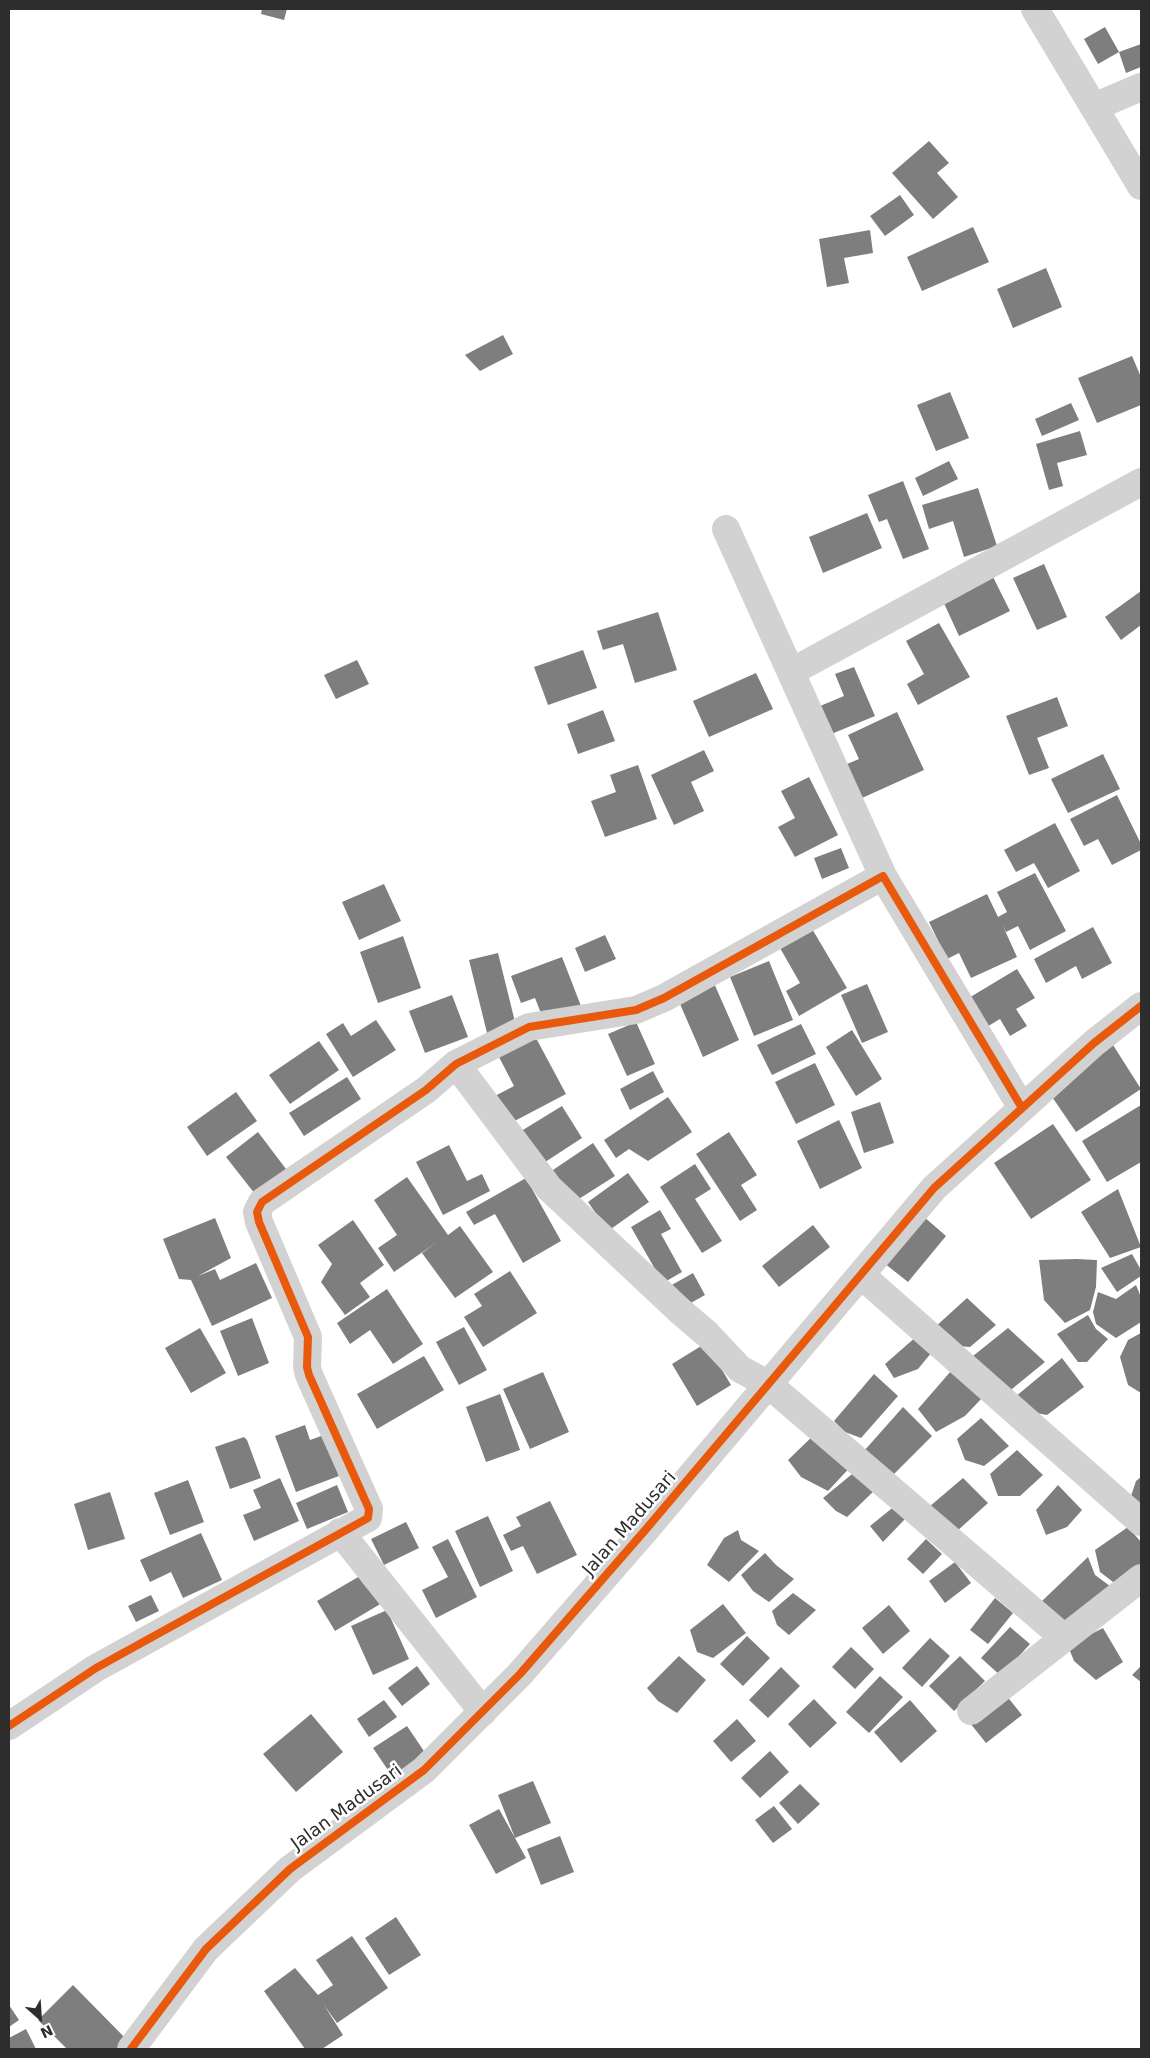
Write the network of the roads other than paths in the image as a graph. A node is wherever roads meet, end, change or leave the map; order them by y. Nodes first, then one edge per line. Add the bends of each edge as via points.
1 (1035, 9) edge
2 (1141, 87) edge
3 (1094, 107) junction
4 (1141, 186) edge
5 (1141, 482) edge
6 (726, 529) dead end
7 (791, 672) junction
8 (884, 876) junction
9 (1141, 1006) edge
10 (456, 1064) junction
11 (1022, 1108) junction
12 (862, 1275) junction
13 (768, 1384) junction
14 (1141, 1522) edge
15 (340, 1532) junction
16 (1141, 1578) edge
17 (1063, 1637) junction
18 (971, 1711) dead end
19 (483, 1712) junction
20 (9, 1726) edge
21 (131, 2049) edge

1 - 3 street
2 - 3 street
3 - 4 street
5 - 7 street
6 - 7 street
7 - 8 street
8 - 10 street via 664,998 636,1010 529,1027
8 - 11 street
9 - 11 street, Jalan Madusari
10 - 13 street via 549,1188 707,1334 740,1370
10 - 15 street via 426,1090 262,1202 257,1212 258,1222 308,1337 309,1375 369,1509 368,1518
11 - 12 street, Jalan Madusari via 934,1188
12 - 13 street, Jalan Madusari
12 - 14 street
13 - 17 street
13 - 19 street, Jalan Madusari via 533,1660
15 - 19 street
15 - 20 street via 96,1668
16 - 17 street
17 - 18 street
19 - 21 street, Jalan Madusari via 424,1770 290,1869 206,1949

